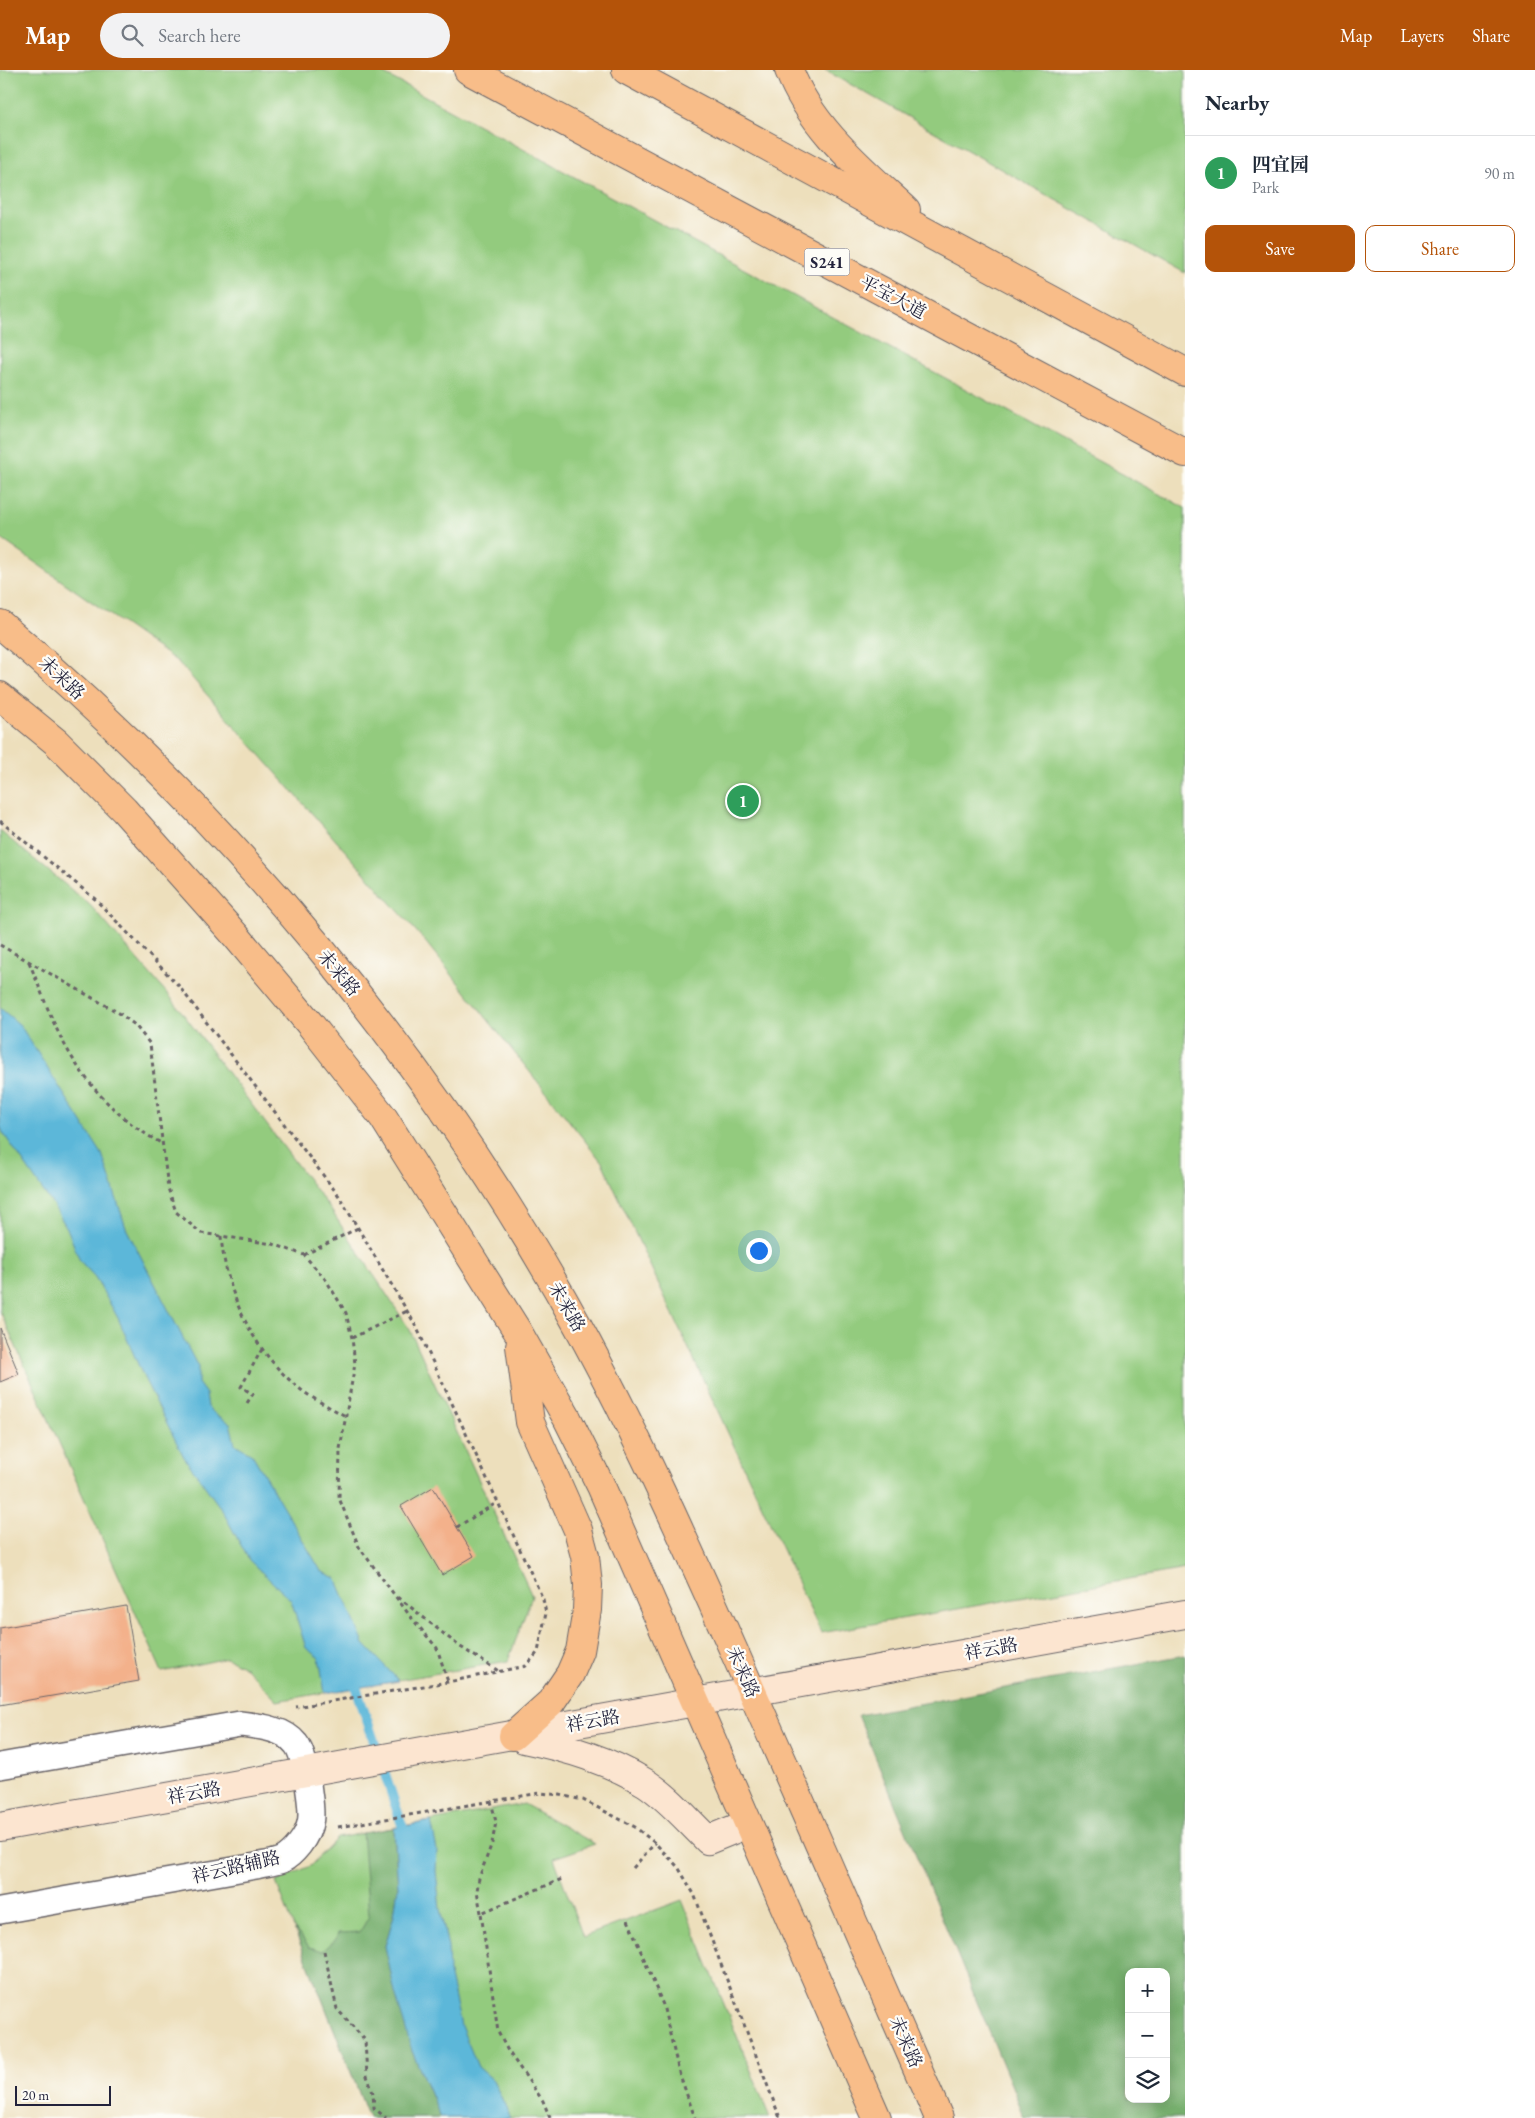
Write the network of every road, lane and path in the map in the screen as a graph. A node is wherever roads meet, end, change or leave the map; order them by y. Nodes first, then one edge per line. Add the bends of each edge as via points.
1 (468, 70) edge
2 (626, 70) edge
3 (789, 70) edge
4 (934, 237) junction
5 (1185, 372) edge
6 (1185, 453) edge
7 (0, 624) edge
8 (0, 696) edge
9 (0, 821) edge
10 (0, 945) edge
11 (29, 962) junction
12 (163, 1144) junction
13 (358, 1228) junction
14 (221, 1236) junction
15 (304, 1255) junction
16 (408, 1312) junction
17 (518, 1332) junction
18 (352, 1338) junction
19 (262, 1349) junction
20 (247, 1404) dead end
21 (347, 1417) junction
22 (498, 1502) junction
23 (457, 1527) dead end
24 (394, 1594) junction
25 (1185, 1614) edge
26 (543, 1628) junction
27 (550, 1631) dead end
28 (501, 1672) junction
29 (448, 1682) junction
30 (752, 1692) junction
31 (325, 1702) dead end
32 (694, 1702) junction
33 (513, 1736) junction
34 (0, 1766) edge
35 (319, 1771) junction
36 (491, 1801) junction
37 (747, 1824) junction
38 (0, 1827) edge
39 (308, 1833) junction
40 (655, 1843) junction
41 (633, 1868) dead end
42 (562, 1879) dead end
43 (0, 1911) edge
44 (481, 1912) junction
45 (628, 1920) dead end
46 (324, 1951) dead end
47 (386, 2118) edge
48 (550, 2118) edge
49 (695, 2118) edge
50 (780, 2118) edge
51 (877, 2118) edge
52 (939, 2118) edge

1 - 6 main road, 平宝大道 / S241
2 - 4 main road
3 - 4 main road via 827,134
4 - 5 main road
7 - 30 main road, 未来路 via 157,767 271,892 424,1081 523,1232 579,1327 646,1456
8 - 17 main road via 56,742 124,810 230,928 310,1024 383,1117
9 - 13 path via 95,899 178,985 339,1196
10 - 11 path
11 - 12 path via 66,1047 85,1076 106,1102 142,1133
11 - 12 path via 119,1013 150,1044
12 - 14 path via 168,1188 176,1212 201,1233
13 - 15 path
13 - 16 path
14 - 15 path via 273,1244
14 - 19 path via 223,1261 232,1292
15 - 18 path via 326,1280 346,1313
16 - 18 path
16 - 22 path
17 - 32 main road via 601,1486
17 - 33 main road via 530,1422 578,1530 588,1585 580,1651 570,1674 551,1702
18 - 21 path via 355,1364
19 - 20 path via 240,1387 253,1394
19 - 21 path via 301,1390
21 - 24 path via 340,1449 339,1498 359,1547
22 - 23 path
22 - 26 path via 543,1599 546,1613
24 - 28 path via 459,1646
24 - 29 path via 437,1648
25 - 30 main road, 祥云路
26 - 27 path
26 - 28 path via 538,1652 526,1666
28 - 29 path
29 - 31 path
30 - 32 main road, 祥云路
30 - 52 main road, 未来路
32 - 33 main road, 祥云路
32 - 37 main road
33 - 35 main road, 祥云路
33 - 37 main road via 575,1750 646,1783 708,1840
34 - 35 street via 240,1724 264,1727 283,1735 297,1744
35 - 38 main road, 祥云路
35 - 39 street
36 - 39 path
36 - 40 path via 540,1793 583,1800 635,1827
36 - 44 path via 496,1822 479,1878
37 - 51 main road
39 - 43 street, 祥云路辅路 via 296,1849 274,1862
40 - 41 path
40 - 50 path via 678,1867 694,1894
42 - 44 path
44 - 48 path via 498,2032 543,2101
45 - 49 path via 663,2006 679,2072
46 - 47 path via 337,2009 365,2040 367,2076 374,2108

